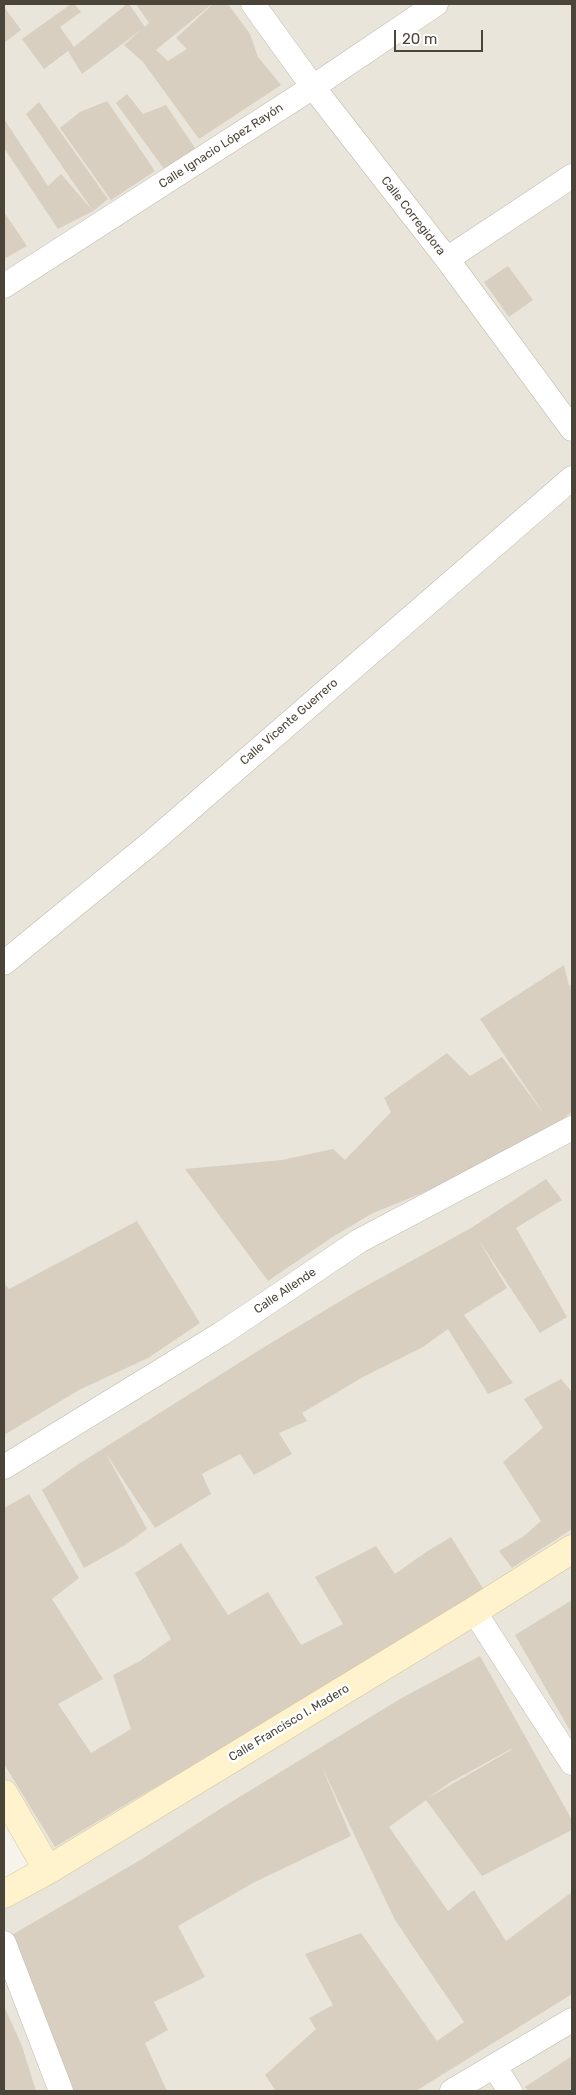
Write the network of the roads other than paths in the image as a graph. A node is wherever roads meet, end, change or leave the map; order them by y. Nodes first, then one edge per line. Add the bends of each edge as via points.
1 (253, 4) edge
2 (436, 4) edge
3 (313, 86) junction
4 (572, 176) edge
5 (447, 259) junction
6 (4, 286) edge
7 (572, 429) edge
8 (572, 478) edge
9 (4, 963) edge
10 (572, 1128) edge
11 (4, 1467) edge
12 (572, 1549) edge
13 (474, 1611) junction
14 (572, 1764) edge
15 (4, 1794) edge
16 (48, 1870) junction
17 (4, 1894) edge
18 (4, 1943) edge
19 (572, 2020) edge
20 (494, 2066) junction
21 (60, 2091) edge
22 (452, 2091) edge
23 (510, 2091) edge

1 - 3 street, Calle Corregidora
2 - 3 street, Calle Ignacio López Rayón
3 - 5 street, Calle Corregidora
3 - 6 street, Calle Ignacio López Rayón
4 - 5 street
5 - 7 street, Calle Corregidora
8 - 9 street, Calle Vicente Guerrero via 152,842
10 - 11 street, Calle Allende via 359,1241 221,1334
12 - 13 street, Calle Francisco I. Madero
13 - 14 street
13 - 16 street, Calle Francisco I. Madero
15 - 16 street
16 - 17 street, Calle Francisco I. Madero
18 - 21 street
19 - 20 street
20 - 22 street
20 - 23 street

